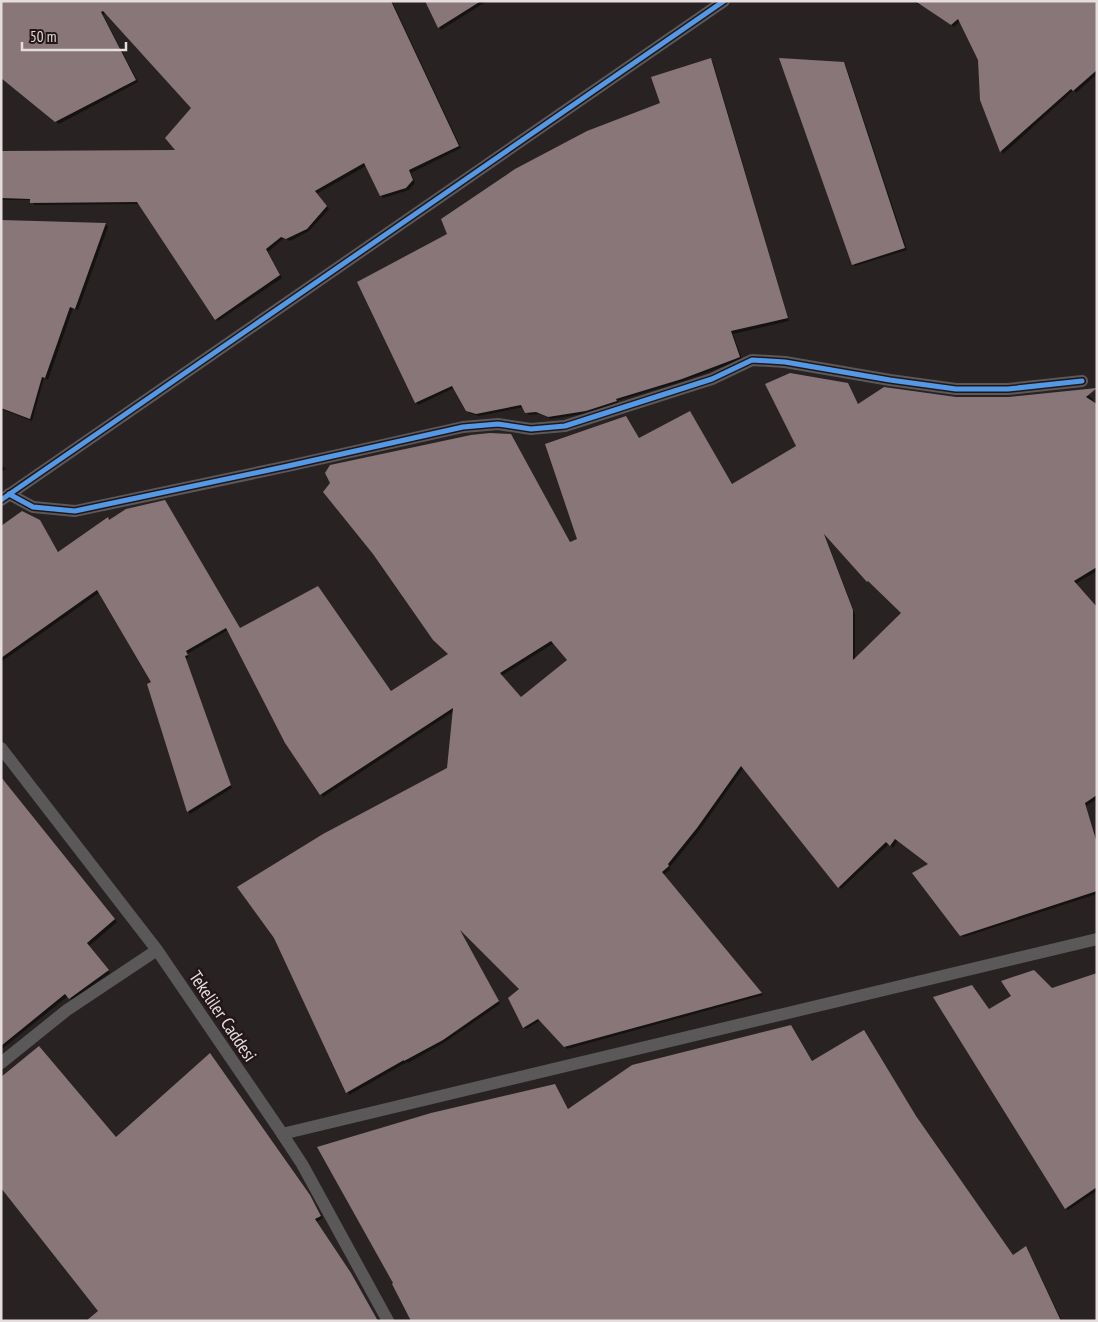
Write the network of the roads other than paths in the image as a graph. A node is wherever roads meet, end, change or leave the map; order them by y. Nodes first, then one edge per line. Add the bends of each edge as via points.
1 (724, 1) edge
2 (1082, 381) dead end
3 (5, 497) edge
4 (1, 748) edge
5 (1097, 939) edge
6 (157, 950) junction
7 (1, 1063) edge
8 (282, 1134) junction
9 (388, 1321) edge

1 - 3 street
2 - 3 street via 1008,389 956,389 785,362 752,360 712,379 565,426 531,429 498,424 463,427 75,511 33,507
4 - 6 street, Tekeliler Caddesi
5 - 8 street
6 - 7 street via 67,1010
6 - 8 street, Tekeliler Caddesi
8 - 9 street, Tekeliler Caddesi via 302,1164

